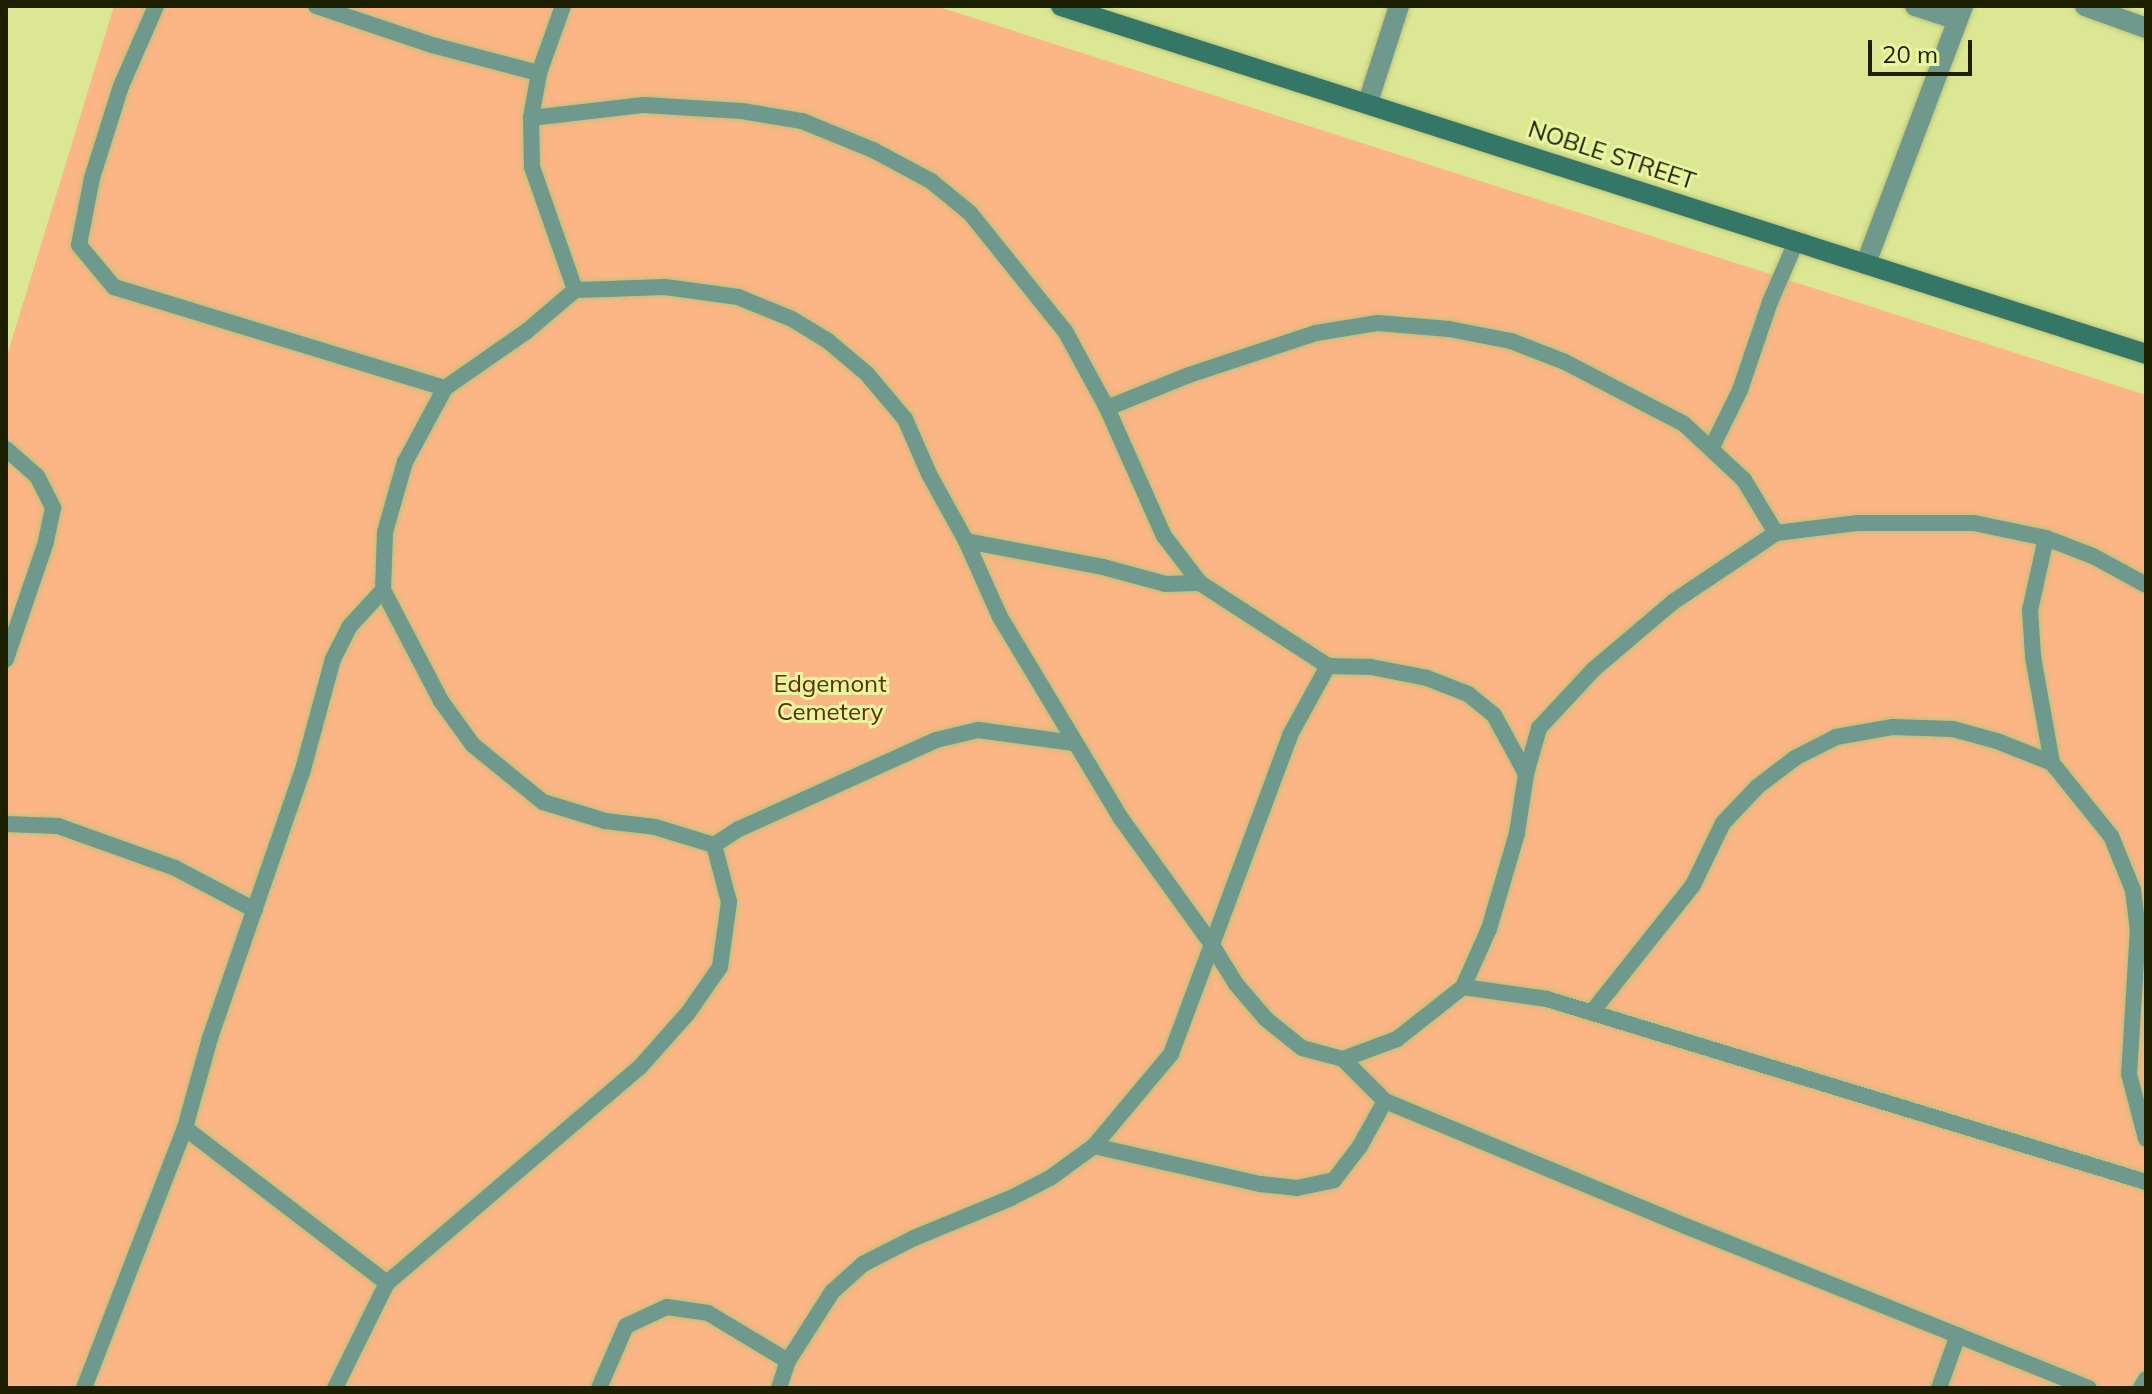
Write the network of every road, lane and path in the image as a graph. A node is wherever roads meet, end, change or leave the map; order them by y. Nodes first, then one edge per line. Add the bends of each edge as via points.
1 (156, 6) edge
2 (316, 6) edge
3 (563, 6) edge
4 (1061, 6) edge
5 (1399, 6) edge
6 (1915, 6) edge
7 (2085, 6) edge
8 (1959, 13) edge
9 (2146, 28) edge
10 (539, 73) junction
11 (1368, 102) junction
12 (531, 118) junction
13 (1796, 242) junction
14 (1866, 263) junction
15 (575, 290) junction
16 (2146, 354) edge
17 (445, 388) junction
18 (1107, 408) junction
19 (1712, 447) junction
20 (6, 449) edge
21 (1776, 533) junction
22 (2046, 538) junction
23 (966, 541) junction
24 (1200, 583) junction
25 (2146, 585) edge
26 (383, 590) junction
27 (6, 659) edge
28 (1328, 666) junction
29 (1074, 743) junction
30 (2052, 763) junction
31 (1526, 774) junction
32 (6, 824) edge
33 (714, 845) junction
34 (255, 910) junction
35 (1210, 942) junction
36 (1463, 987) junction
37 (1592, 1012) junction
38 (1343, 1059) junction
39 (1385, 1101) junction
40 (185, 1128) junction
41 (2146, 1139) edge
42 (1094, 1146) junction
43 (2146, 1182) edge
44 (387, 1283) junction
45 (1958, 1335) junction
46 (788, 1361) junction
47 (2146, 1379) edge
48 (84, 1388) edge
49 (335, 1388) edge
50 (599, 1388) edge
51 (779, 1388) edge
52 (1939, 1388) edge
53 (2089, 1388) edge
54 (2141, 1388) edge

1 - 17 lane via 121,86 92,178 79,245 114,287
2 - 10 lane
3 - 10 lane
4 - 11 main road, NOBLE STREET
5 - 11 street
6 - 8 street
7 - 9 street
8 - 14 street
10 - 12 lane
11 - 13 main road, NOBLE STREET
12 - 15 lane via 532,167
12 - 18 lane via 644,105 742,111 802,121 873,150 931,181 970,213 1065,331
13 - 14 main road, NOBLE STREET
13 - 19 lane via 1740,390
14 - 16 main road, NOBLE STREET
15 - 17 lane
15 - 23 lane via 665,287 738,297 828,341 867,374 905,419
17 - 26 lane via 405,462 385,532
18 - 19 lane via 1316,333 1378,323 1511,341 1565,362 1684,424
18 - 24 lane via 1164,536
19 - 21 lane via 1744,480
20 - 27 lane via 37,476 53,508
21 - 22 lane via 1926,520 1974,523
21 - 31 lane via 1673,602 1594,669 1539,728
22 - 25 lane
22 - 30 lane via 2030,610
23 - 24 lane via 1166,584
23 - 29 lane via 1000,617
24 - 28 lane
26 - 33 lane via 441,701 473,745 543,802
26 - 34 lane via 349,627 333,659 302,773
28 - 31 lane via 1371,667 1427,678 1468,694 1494,715
28 - 35 lane via 1290,735
29 - 33 lane via 978,730 936,740
29 - 35 lane
30 - 37 lane via 1953,729 1893,727 1836,737 1795,758 1723,823 1693,885
30 - 41 lane via 2111,836 2133,890 2138,928 2129,1074
31 - 36 lane via 1517,833 1489,929
32 - 34 lane via 58,826 175,868
33 - 44 lane via 729,902 720,967 688,1013 640,1067
34 - 40 lane
35 - 38 lane via 1266,1019 1302,1048
35 - 42 lane via 1171,1054
36 - 37 lane via 1547,999
36 - 38 lane via 1397,1039
37 - 43 lane
38 - 39 lane
39 - 42 lane via 1334,1180 1297,1188
39 - 45 lane
40 - 44 lane
40 - 48 lane
42 - 46 lane via 1011,1198 863,1264 832,1292
44 - 49 lane
45 - 52 lane
45 - 53 lane
46 - 50 lane via 708,1313 667,1307 626,1326
46 - 51 lane
47 - 54 lane

